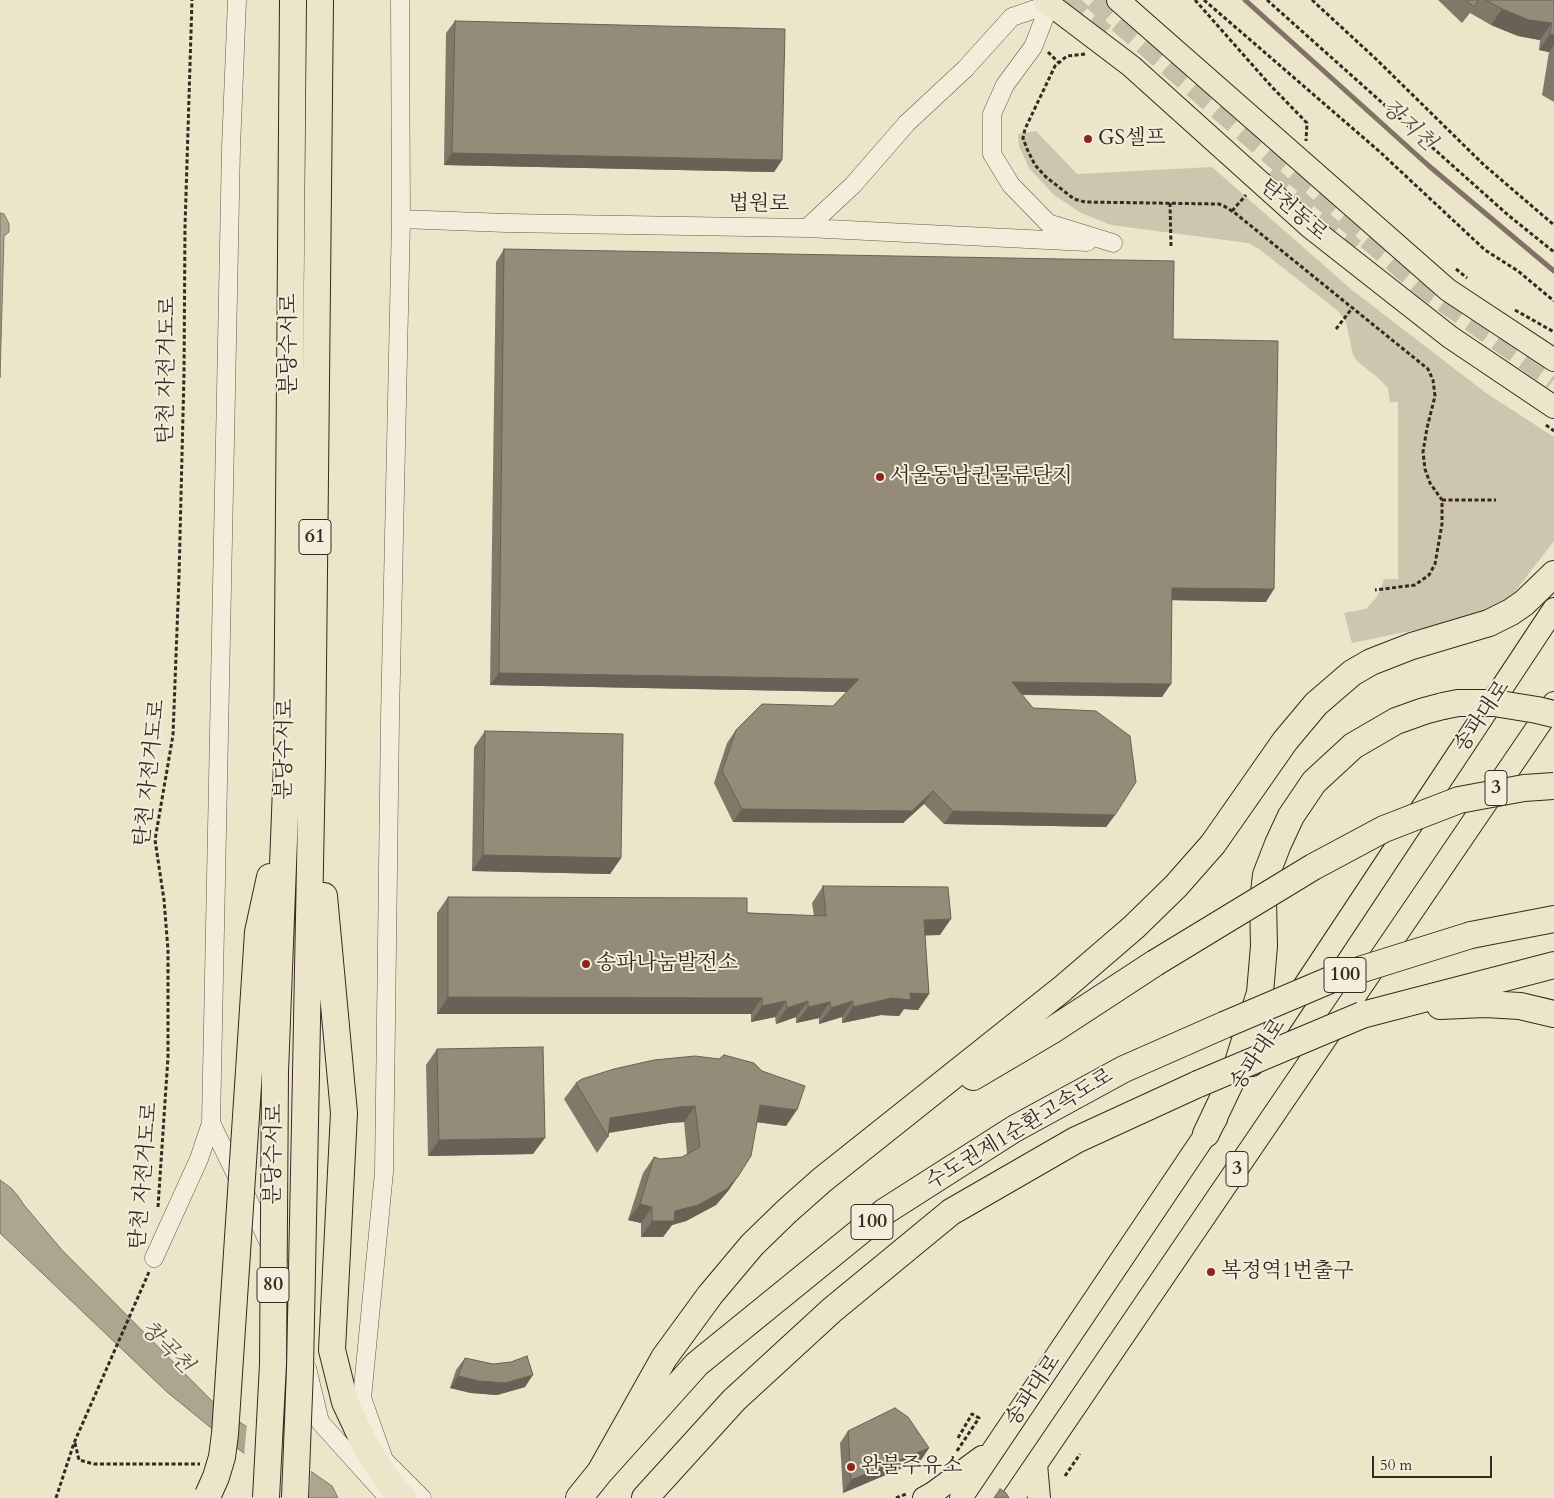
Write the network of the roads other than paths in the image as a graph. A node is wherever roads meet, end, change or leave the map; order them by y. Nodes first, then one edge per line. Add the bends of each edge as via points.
1 (237, 0) edge
2 (292, 0) edge
3 (320, 0) edge
4 (400, 0) edge
5 (1118, 0) edge
6 (1049, 1) edge
7 (401, 219) junction
8 (807, 228) junction
9 (1554, 360) edge
10 (1554, 407) edge
11 (1554, 574) edge
12 (1554, 609) edge
13 (1554, 703) edge
14 (1554, 714) edge
15 (287, 762) junction
16 (312, 762) junction
17 (1554, 786) edge
18 (1554, 919) edge
19 (1554, 965) edge
20 (1554, 1014) edge
21 (1362, 1015) junction
22 (275, 1072) joint
23 (306, 1073) joint
24 (211, 1123) junction
25 (880, 1134) junction
26 (1206, 1134) junction
27 (151, 1266) road end
28 (997, 1446) junction
29 (1036, 1464) junction
30 (600, 1472) junction
31 (207, 1497) edge
32 (266, 1498) edge
33 (294, 1498) edge
34 (389, 1498) edge
35 (403, 1498) edge
36 (422, 1498) edge
37 (579, 1498) edge
38 (645, 1498) edge
39 (924, 1498) edge
40 (961, 1498) edge
41 (1013, 1498) edge
42 (1039, 1498) edge

1 - 24 street via 230,158
2 - 15 highway, 분당수서로 / 61
3 - 16 highway, 분당수서로 / 61
4 - 7 street
5 - 9 main road, 탄천동로 via 1448,290
6 - 8 street, 법원로 via 1012,17 965,69 907,123 853,185
6 - 8 street via 1033,47 1006,85 992,114 992,154 1011,185 1048,223 1113,243
6 - 10 main road, 탄천동로 via 1131,66 1310,227 1450,337
7 - 8 street, 법원로
7 - 36 street via 384,1172 362,1398 384,1460
11 - 25 highway via 1524,603 1499,618 1392,653 1371,662 1338,684 1296,727 1213,844 1140,921 1062,989
12 - 26 main road, 송파대로 / 3
13 - 29 main road, 송파대로 / 3
14 - 26 highway, bridge via 1494,703 1443,706 1396,721 1353,746 1314,782 1291,816 1266,875 1260,993 1234,1075
15 - 22 highway, 분당수서로 / 61
15 - 31 highway, bridge via 268,890 258,932 225,1434 222,1457
16 - 23 highway, 분당수서로 / 61
16 - 35 highway via 344,1113 332,1350 345,1402 366,1447
17 - 25 highway, bridge via 1459,800 1384,829 1313,866
18 - 30 highway, 수도권제1순환고속도로 / 100, bridge via 1471,935 1337,977 1124,1069 1014,1129 884,1212 697,1364
19 - 21 highway, 수도권제1순환고속도로 / 100
20 - 21 highway via 1520,1006 1485,1004
21 - 38 highway, 수도권제1순환고속도로 / 100, bridge via 1076,1140 951,1212 832,1310 734,1400
22 - 32 highway, 분당수서로 / 80, bridge via 273,1364
23 - 33 highway, 분당수서로 / 80, bridge
24 - 27 street via 199,1159
24 - 34 street via 286,1278 320,1422
25 - 30 highway via 798,1201 730,1270 664,1358
26 - 28 main road, 송파대로 / 3
28 - 39 main road
28 - 40 main road, 송파대로 / 3
29 - 41 main road, 송파대로 / 3
29 - 42 main road
30 - 37 highway, 수도권제1순환고속도로 / 100

